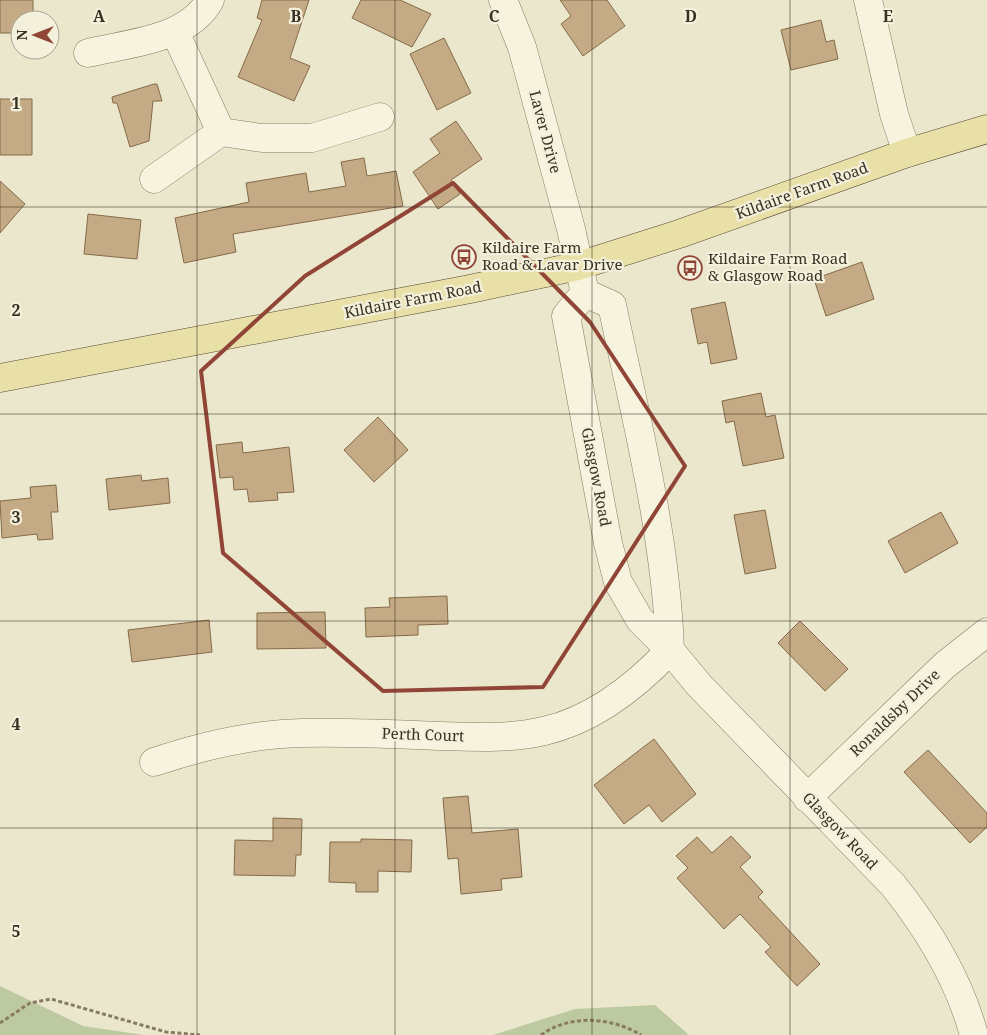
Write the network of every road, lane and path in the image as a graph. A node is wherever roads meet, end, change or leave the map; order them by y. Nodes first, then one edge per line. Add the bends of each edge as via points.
1 (210, 0) edge
2 (503, 0) edge
3 (868, 0) edge
4 (175, 32) junction
5 (88, 53) dead end
6 (380, 117) dead end
7 (987, 129) edge
8 (221, 132) junction
9 (907, 153) junction
10 (154, 179) dead end
11 (578, 266) junction
12 (585, 293) junction
13 (0, 378) edge
14 (987, 632) edge
15 (670, 650) junction
16 (154, 762) dead end
17 (807, 798) junction
18 (0, 1023) edge
19 (200, 1035) edge
20 (541, 1035) edge
21 (640, 1035) edge
22 (974, 1035) edge

1 - 4 street via 204,12
2 - 11 street, Laver Drive via 525,56 571,228
3 - 9 street via 894,114
4 - 5 street
4 - 8 street
6 - 8 street via 312,138 262,138
7 - 9 main road, Kildaire Farm Road
8 - 10 street
9 - 11 main road, Kildaire Farm Road via 679,234
11 - 12 street
11 - 13 main road, Kildaire Farm Road via 470,290
12 - 15 street via 612,305 658,535 668,600
12 - 15 street, Glasgow Road via 566,316 608,544 618,582 627,600 640,620
14 - 17 street, Ronaldsby Drive via 944,665
15 - 16 street, Perth Court via 633,685 601,706 546,730 502,738 302,733 258,736 198,748
15 - 17 street, Glasgow Road
17 - 22 street, Glasgow Road via 893,885 919,917 957,986
18 - 19 path via 30,1003 51,1000 166,1032
20 - 21 path via 573,1022 609,1022

